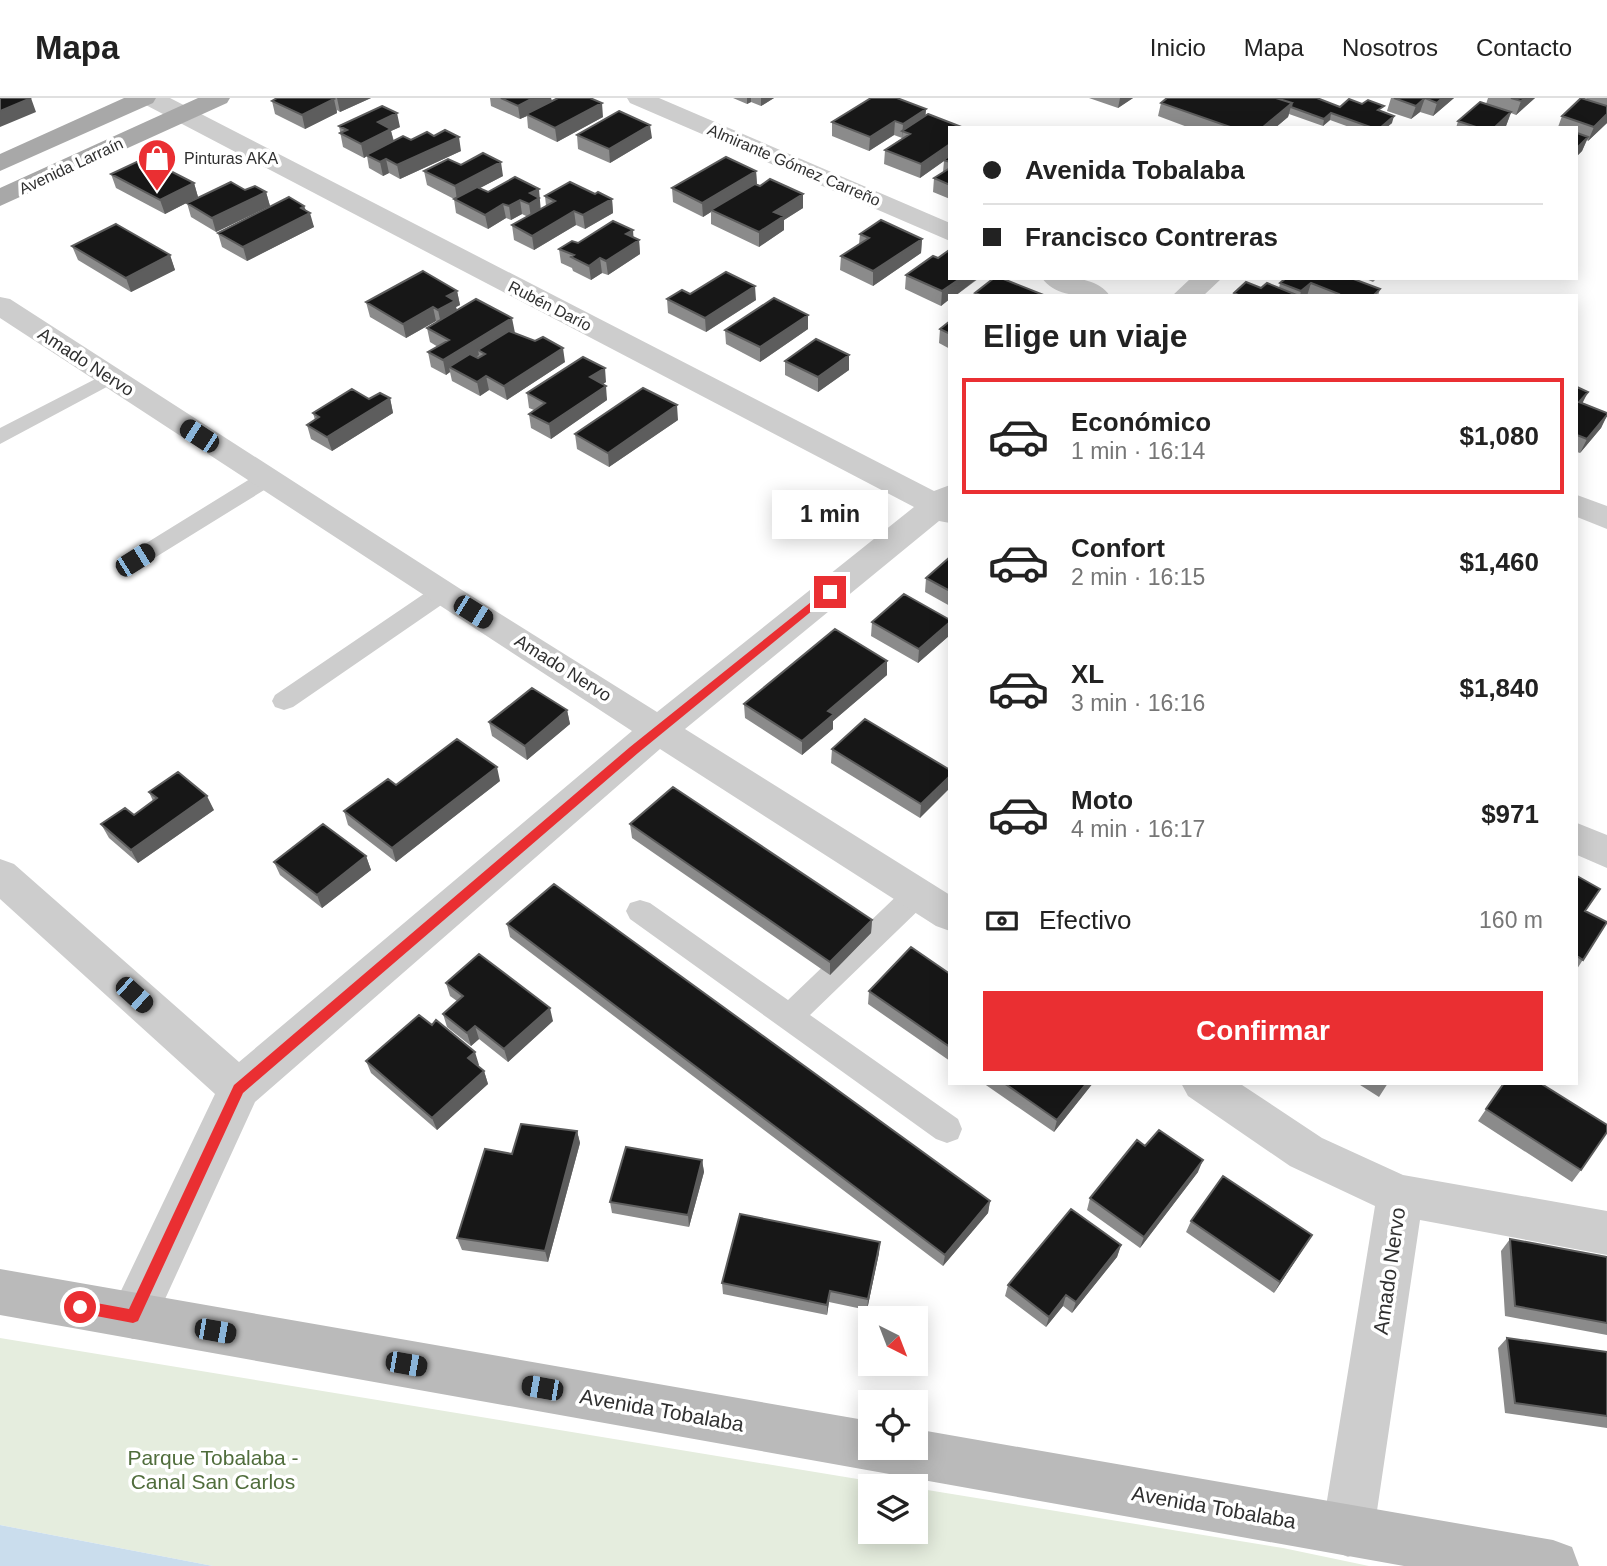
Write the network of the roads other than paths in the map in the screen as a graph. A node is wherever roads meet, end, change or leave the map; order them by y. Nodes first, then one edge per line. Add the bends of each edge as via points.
1 (144, 98) edge
2 (151, 98) edge
3 (218, 98) edge
4 (639, 98) edge
5 (182, 115) junction
6 (0, 163) edge
7 (0, 198) edge
8 (948, 232) edge
9 (1060, 280) edge
10 (1206, 280) edge
11 (1092, 294) edge
12 (1188, 294) edge
13 (0, 305) edge
14 (109, 378) junction
15 (0, 437) edge
16 (266, 479) junction
17 (946, 505) edge
18 (1578, 505) edge
19 (1607, 518) edge
20 (135, 560) dead end
21 (442, 593) junction
22 (284, 701) dead end
23 (660, 729) junction
24 (1578, 838) edge
25 (1607, 853) edge
26 (0, 875) edge
27 (917, 894) junction
28 (640, 911) dead end
29 (948, 914) edge
30 (789, 1017) junction
31 (1206, 1085) edge
32 (239, 1089) junction
33 (947, 1129) dead end
34 (1399, 1195) junction
35 (1607, 1233) edge
36 (0, 1292) edge
37 (133, 1316) junction
38 (858, 1444) edge
39 (928, 1456) edge
40 (1348, 1531) junction
41 (1553, 1566) edge

1 - 6 main road, Avenida Larraín
2 - 5 street, Rubén Darío
3 - 5 main road, Avenida Larraín
4 - 8 street, Almirante Gómez Carreño
5 - 7 main road, Avenida Larraín
5 - 17 street, Rubén Darío
9 - 11 street
10 - 12 street
13 - 14 street, Amado Nervo
14 - 15 lane
14 - 16 street, Amado Nervo
16 - 20 lane
16 - 21 street, Amado Nervo
17 - 23 street
18 - 19 street
21 - 22 lane
21 - 23 street, Amado Nervo
23 - 27 street, Amado Nervo
23 - 32 street
24 - 25 street
26 - 32 street
27 - 29 street, Amado Nervo
27 - 30 lane
28 - 30 lane
30 - 33 lane
31 - 34 street, Amado Nervo via 1306,1152
32 - 37 street
34 - 35 street
34 - 40 street, Amado Nervo
36 - 37 main road, Avenida Tobalaba
37 - 38 main road, Avenida Tobalaba
39 - 40 main road, Avenida Tobalaba
40 - 41 main road, Avenida Tobalaba

